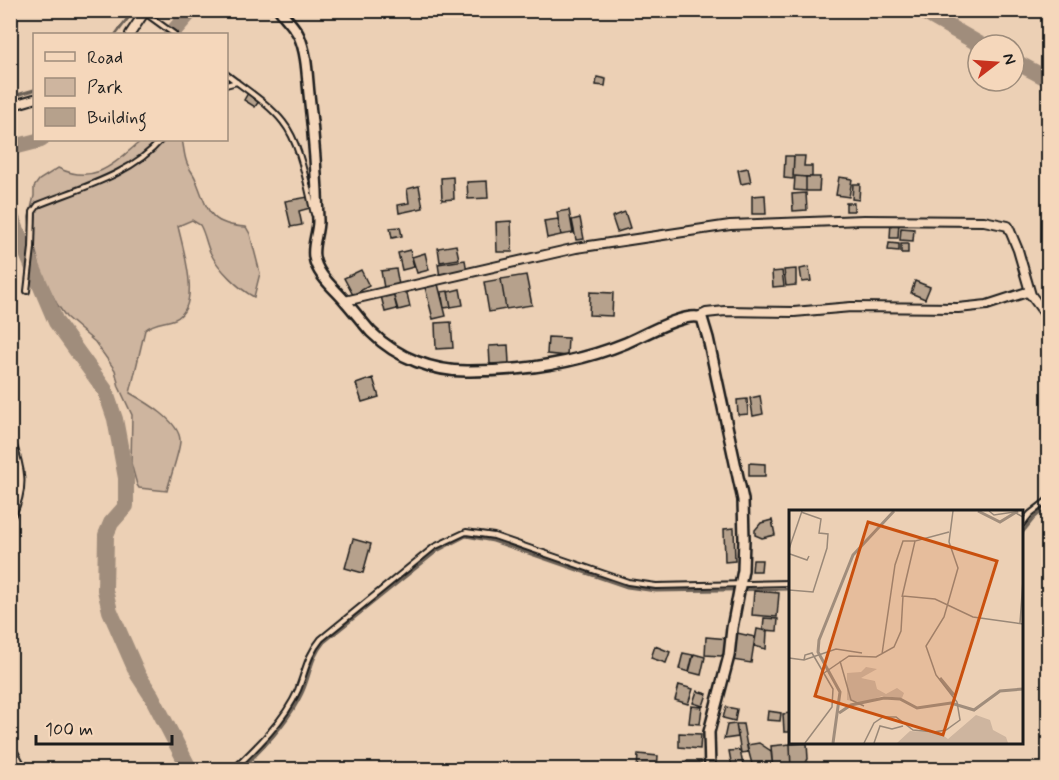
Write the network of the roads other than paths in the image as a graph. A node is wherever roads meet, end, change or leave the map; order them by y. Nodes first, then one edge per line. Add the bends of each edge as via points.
1 (280, 10) edge
2 (147, 14) edge
3 (131, 33) edge
4 (173, 33) edge
5 (228, 75) edge
6 (238, 82) junction
7 (228, 84) edge
8 (33, 99) edge
9 (10, 106) edge
10 (160, 141) edge
11 (318, 230) junction
12 (27, 291) dead end
13 (1032, 295) junction
14 (345, 301) junction
15 (698, 316) junction
16 (1048, 318) edge
17 (10, 440) edge
18 (1048, 500) edge
19 (10, 516) edge
20 (1023, 523) edge
21 (789, 583) edge
22 (738, 591) junction
23 (10, 747) edge
24 (23, 770) edge
25 (233, 770) edge
26 (710, 770) edge

1 - 11 street via 299,35 305,56 316,155
2 - 3 street
2 - 4 lane
5 - 6 lane
6 - 7 lane
6 - 11 lane via 287,128
8 - 9 street
10 - 12 lane via 125,169 38,205 33,212
11 - 14 street via 314,259
13 - 14 street via 1008,226 984,221 864,220 730,225 576,248
13 - 15 street via 1024,292 987,305 958,308 851,307 794,312 725,311
13 - 16 street
14 - 15 street via 379,339 407,357 442,370 464,371 510,370 580,358
15 - 22 street via 708,338 743,500 743,560
17 - 19 street via 21,488
18 - 20 lane
21 - 22 lane
22 - 25 lane via 628,582 495,536 466,532 453,536 434,547 321,639 308,656 297,691 278,722
22 - 26 street via 729,656 709,732
23 - 24 street

